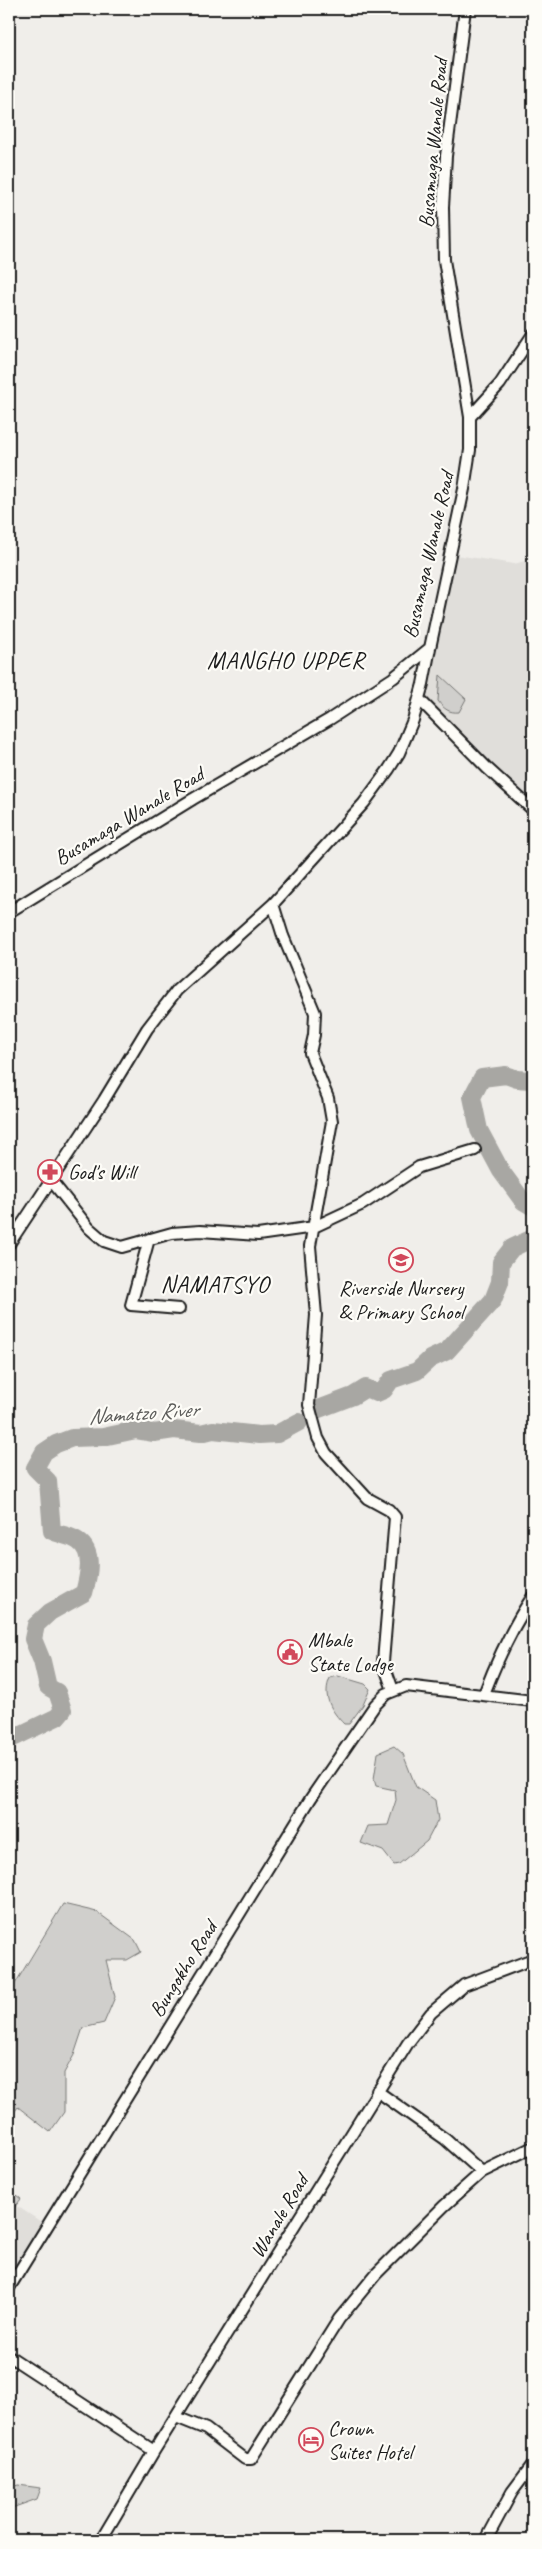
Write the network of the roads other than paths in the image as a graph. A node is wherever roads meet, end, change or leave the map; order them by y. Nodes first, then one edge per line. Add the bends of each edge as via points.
1 (465, 9) edge
2 (533, 334) edge
3 (470, 417) junction
4 (430, 648) junction
5 (419, 698) junction
6 (533, 810) edge
7 (273, 904) junction
8 (9, 912) edge
9 (475, 1150) dead end
10 (50, 1179) junction
11 (314, 1227) junction
12 (149, 1239) junction
13 (9, 1244) edge
14 (179, 1309) dead end
15 (533, 1596) edge
16 (393, 1690) junction
17 (484, 1694) junction
18 (533, 1701) edge
19 (533, 1959) edge
20 (377, 2090) junction
21 (533, 2147) edge
22 (482, 2172) junction
23 (9, 2288) edge
24 (9, 2356) edge
25 (176, 2416) junction
26 (154, 2451) junction
27 (533, 2464) edge
28 (101, 2540) edge
29 (486, 2540) edge

1 - 3 street, Busamaga Wanale Road via 442,207 444,260
2 - 3 street via 500,384
3 - 4 street, Busamaga Wanale Road via 470,450 464,489
4 - 5 street
4 - 8 street, Busamaga Wanale Road via 393,678 330,719
5 - 6 street
5 - 7 street via 408,735 389,769 364,803
7 - 10 street via 177,990 147,1029
7 - 11 street via 315,1013 310,1053 331,1109 328,1149
9 - 11 street via 419,1167 363,1204
10 - 12 street via 89,1228 104,1241 122,1247
10 - 13 street
11 - 12 street via 258,1235 200,1231 172,1233
11 - 16 street via 310,1264 315,1300 315,1341 309,1404 322,1447 331,1460 367,1498 395,1517 384,1662
12 - 14 street via 131,1305
15 - 17 street via 516,1622
16 - 17 street, Bungokho Road via 406,1686
16 - 23 street, Bungokho Road via 375,1705 311,1798
17 - 18 street
19 - 20 street, Wanale Road via 464,1985 447,1998 431,2013
20 - 22 street via 445,2138
20 - 25 street, Wanale Road
21 - 22 street
22 - 25 street via 388,2262 345,2311 251,2459 244,2459 206,2429
24 - 26 street
25 - 26 street, Wanale Road
26 - 28 street, Wanale Road
27 - 29 street via 512,2492

